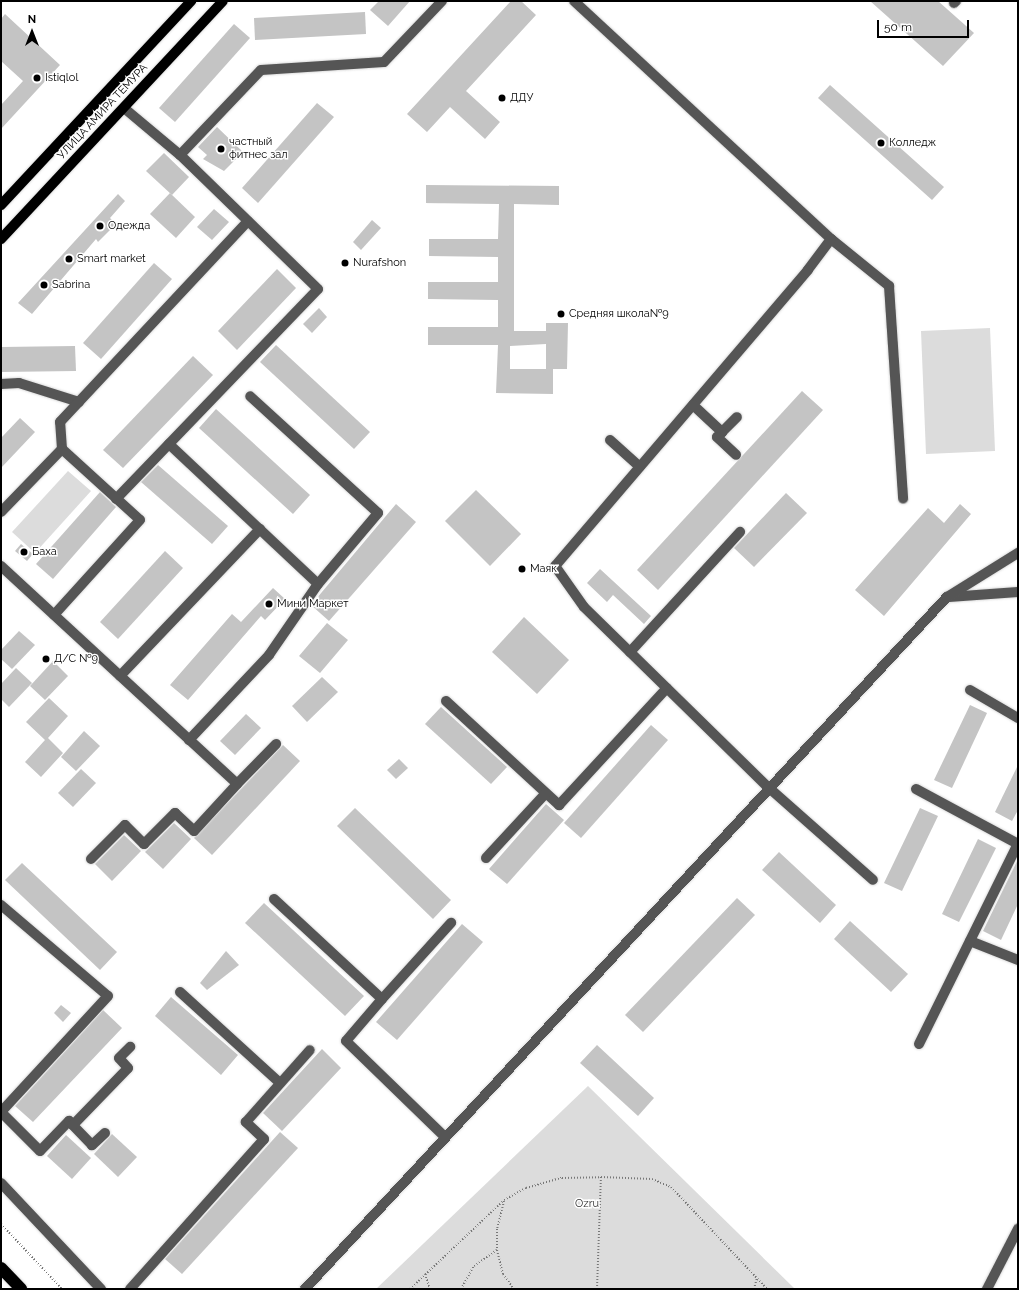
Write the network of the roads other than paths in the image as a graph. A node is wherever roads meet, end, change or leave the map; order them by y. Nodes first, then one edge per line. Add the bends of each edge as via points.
1 (191, 1) edge
2 (223, 1) edge
3 (442, 1) edge
4 (574, 1) edge
5 (124, 108) junction
6 (180, 156) junction
7 (1, 205) edge
8 (248, 221) junction
9 (1, 239) edge
10 (831, 239) junction
11 (1, 384) edge
12 (250, 396) dead end
13 (79, 402) junction
14 (692, 405) junction
15 (737, 416) dead end
16 (722, 432) junction
17 (610, 440) dead end
18 (168, 444) junction
19 (62, 449) junction
20 (736, 456) dead end
21 (640, 466) junction
22 (116, 498) junction
23 (903, 499) dead end
24 (1, 512) edge
25 (260, 529) junction
26 (740, 532) dead end
27 (1018, 553) edge
28 (1, 566) edge
29 (318, 584) junction
30 (1018, 592) edge
31 (947, 597) junction
32 (54, 615) junction
33 (630, 652) junction
34 (120, 676) junction
35 (667, 688) junction
36 (970, 690) dead end
37 (446, 701) dead end
38 (1018, 718) edge
39 (188, 740) junction
40 (276, 744) dead end
41 (237, 784) junction
42 (768, 787) junction
43 (916, 789) dead end
44 (546, 793) junction
45 (1018, 844) edge
46 (486, 858) dead end
47 (91, 859) dead end
48 (873, 880) dead end
49 (274, 899) dead end
50 (1, 905) edge
51 (450, 923) dead end
52 (970, 941) junction
53 (1018, 960) edge
54 (180, 992) dead end
55 (382, 1000) junction
56 (919, 1044) dead end
57 (130, 1047) dead end
58 (310, 1050) dead end
59 (280, 1083) junction
60 (1, 1112) edge
61 (73, 1125) junction
62 (105, 1133) dead end
63 (445, 1137) junction
64 (1, 1183) edge
65 (1018, 1230) edge
66 (1, 1268) edge
67 (21, 1289) edge
68 (101, 1289) edge
69 (130, 1289) edge
70 (305, 1289) edge
71 (987, 1289) edge

1 - 7 main road, УЛИЦА АМИРА ТЕМУРА
2 - 5 main road, УЛИЦА АМИРА ТЕМУРА
3 - 6 street via 384,62 261,70
4 - 10 street
5 - 6 street
5 - 9 main road, УЛИЦА АМИРА ТЕМУРА
6 - 8 street
8 - 13 street
8 - 18 street via 318,289
10 - 14 street via 808,270
10 - 23 street via 889,286
11 - 13 street via 19,383
12 - 29 street via 378,513
13 - 19 street via 60,422
14 - 16 street
14 - 21 street
15 - 16 street
16 - 20 street via 717,437
17 - 21 street
18 - 22 street
18 - 25 street
19 - 22 street
19 - 24 street
21 - 33 street via 555,566 584,607
22 - 32 street via 140,520
25 - 29 street
25 - 34 street
26 - 33 street
27 - 31 street
28 - 32 street
29 - 39 street via 269,655
30 - 31 street
31 - 42 street
32 - 34 street
33 - 35 street
34 - 39 street
35 - 42 street
35 - 44 street via 559,805
36 - 38 street
37 - 44 street
39 - 41 street
40 - 41 street
41 - 47 street via 194,831 175,813 144,844 125,825
42 - 48 street
42 - 63 street
43 - 45 street
44 - 46 street
45 - 52 street
49 - 55 street
50 - 60 street via 108,996
51 - 55 street
52 - 53 street
52 - 56 street
54 - 59 street
55 - 63 street via 346,1041
57 - 61 street via 119,1058 128,1068
58 - 59 street
59 - 69 street via 246,1122 264,1139
60 - 61 street via 40,1151 69,1122
61 - 62 street via 92,1145
63 - 70 street
64 - 68 street
65 - 71 street
66 - 67 highway

